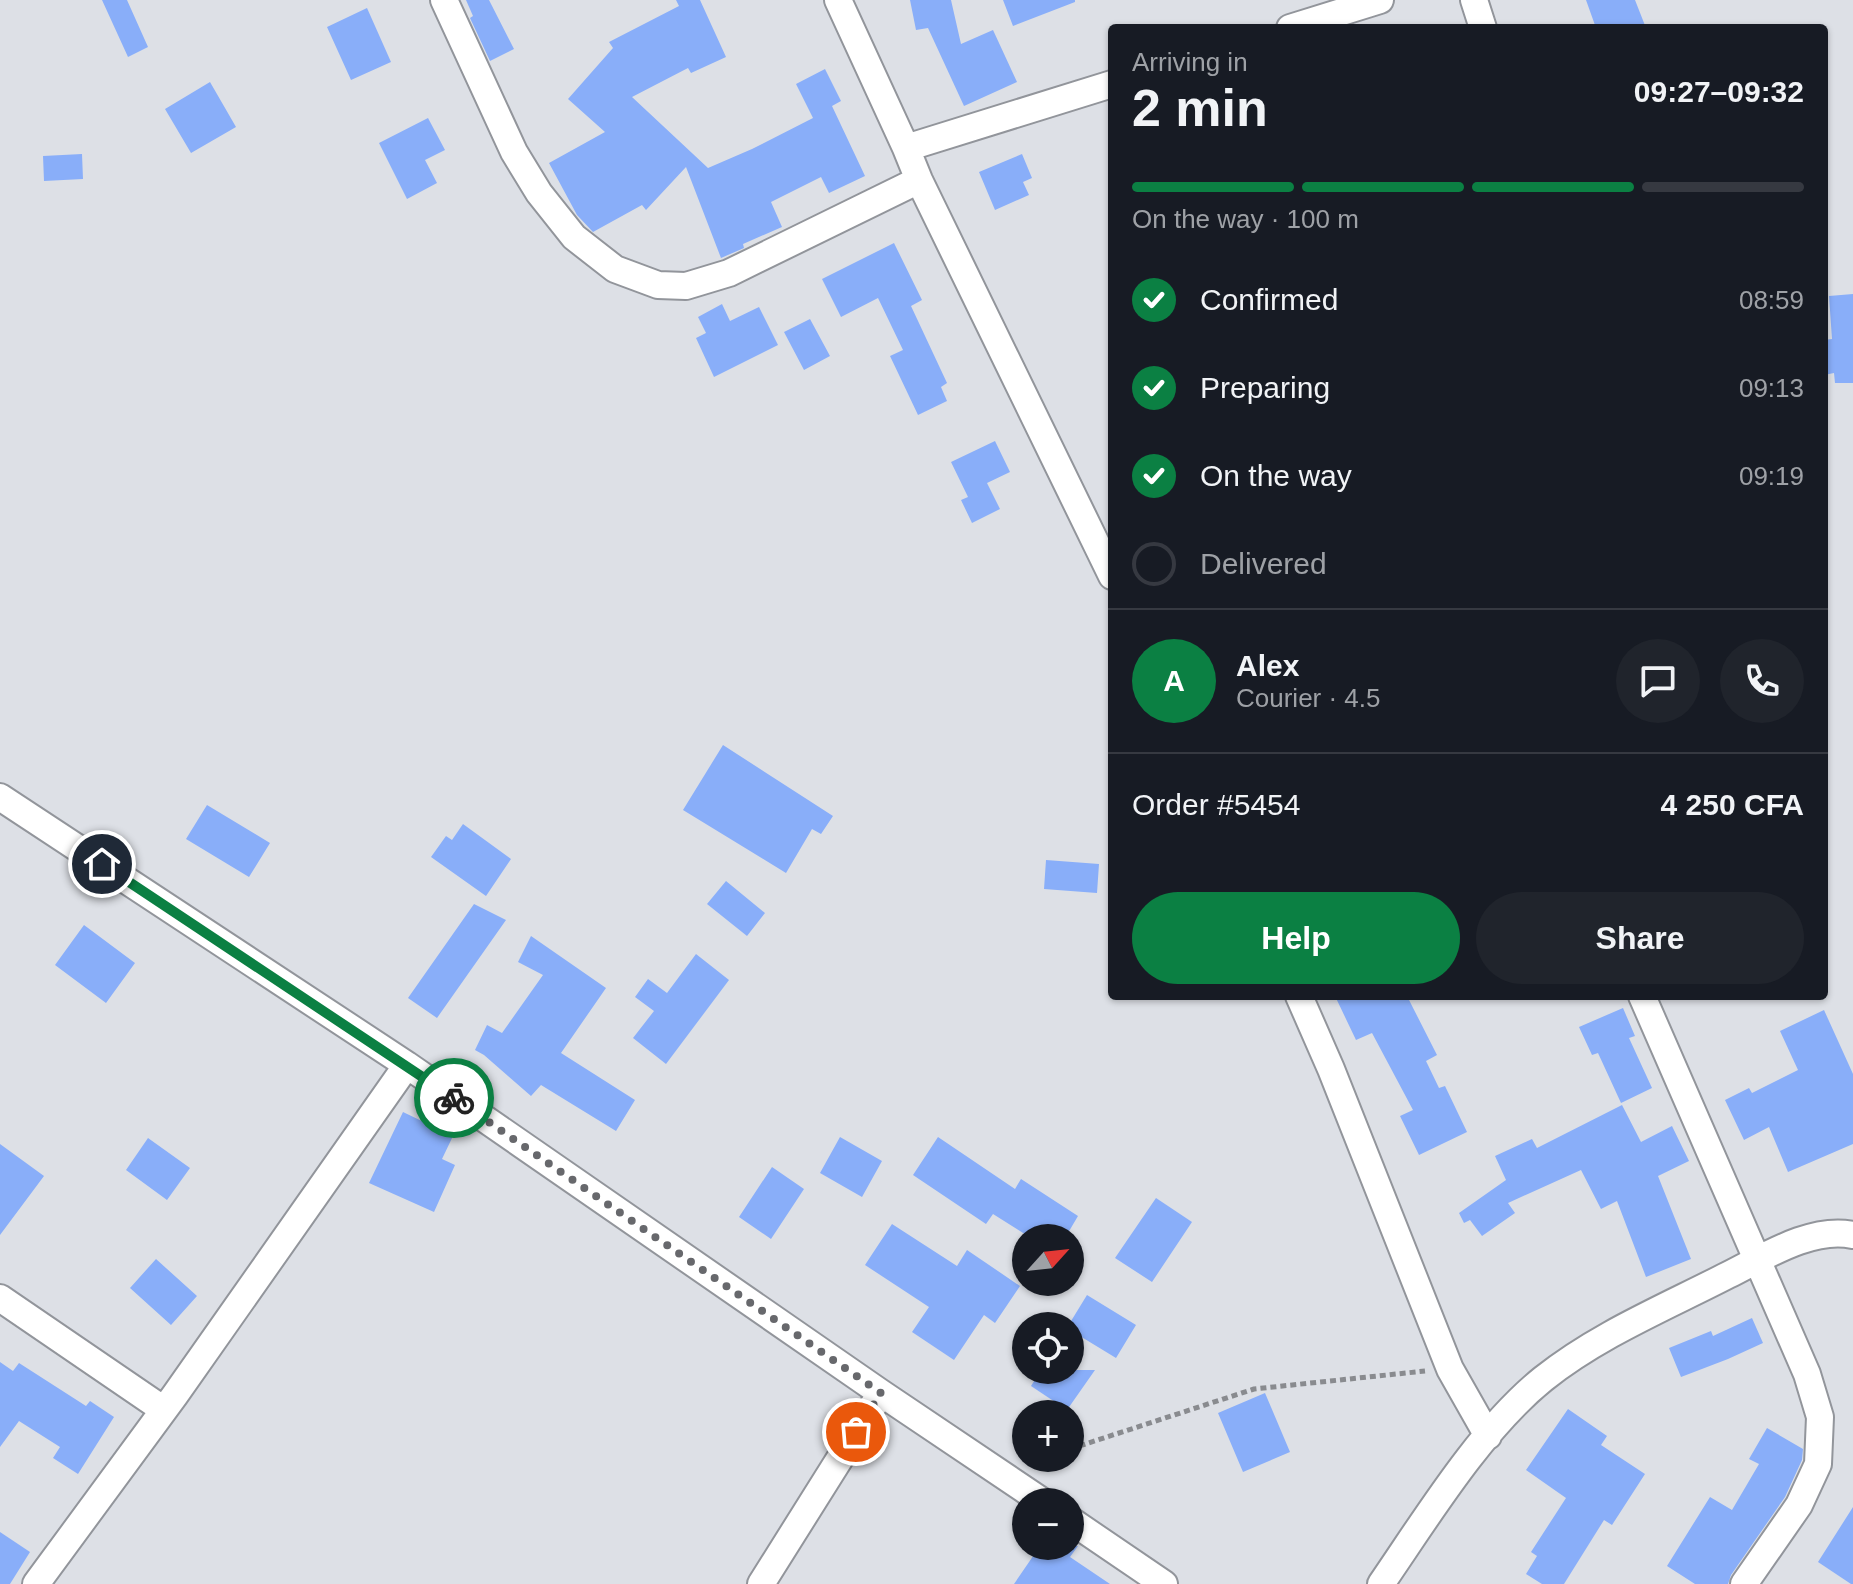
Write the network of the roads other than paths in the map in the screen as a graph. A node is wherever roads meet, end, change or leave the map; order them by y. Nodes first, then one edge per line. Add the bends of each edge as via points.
1 (444, 0) edge
2 (838, 0) edge
3 (1380, 0) edge
4 (1474, 0) edge
5 (1303, 24) edge
6 (1482, 24) edge
7 (1108, 85) edge
8 (906, 148) junction
9 (919, 180) junction
10 (1104, 539) edge
11 (0, 797) edge
12 (1301, 1000) edge
13 (1644, 1000) edge
14 (407, 1065) junction
15 (1853, 1235) edge
16 (1756, 1261) junction
17 (0, 1298) edge
18 (881, 1393) junction
19 (164, 1410) junction
20 (1488, 1436) junction
21 (1022, 1488) edge
22 (1084, 1530) edge
23 (36, 1584) edge
24 (761, 1584) edge
25 (1164, 1584) edge
26 (1381, 1584) edge
27 (1744, 1584) edge

1 - 9 street via 514,152 539,193 574,237 615,269 658,285 686,286 729,273
2 - 8 street
3 - 5 street
4 - 6 street
7 - 8 street
8 - 9 street
9 - 10 street
11 - 14 street
12 - 20 street via 1450,1369
13 - 16 street
14 - 18 street
14 - 19 street
15 - 16 street via 1806,1238
16 - 20 street via 1586,1348 1541,1381
16 - 27 street via 1807,1374 1820,1417 1818,1464 1799,1505
17 - 19 street
18 - 21 street
18 - 24 street
19 - 23 street
20 - 26 street
22 - 25 street

